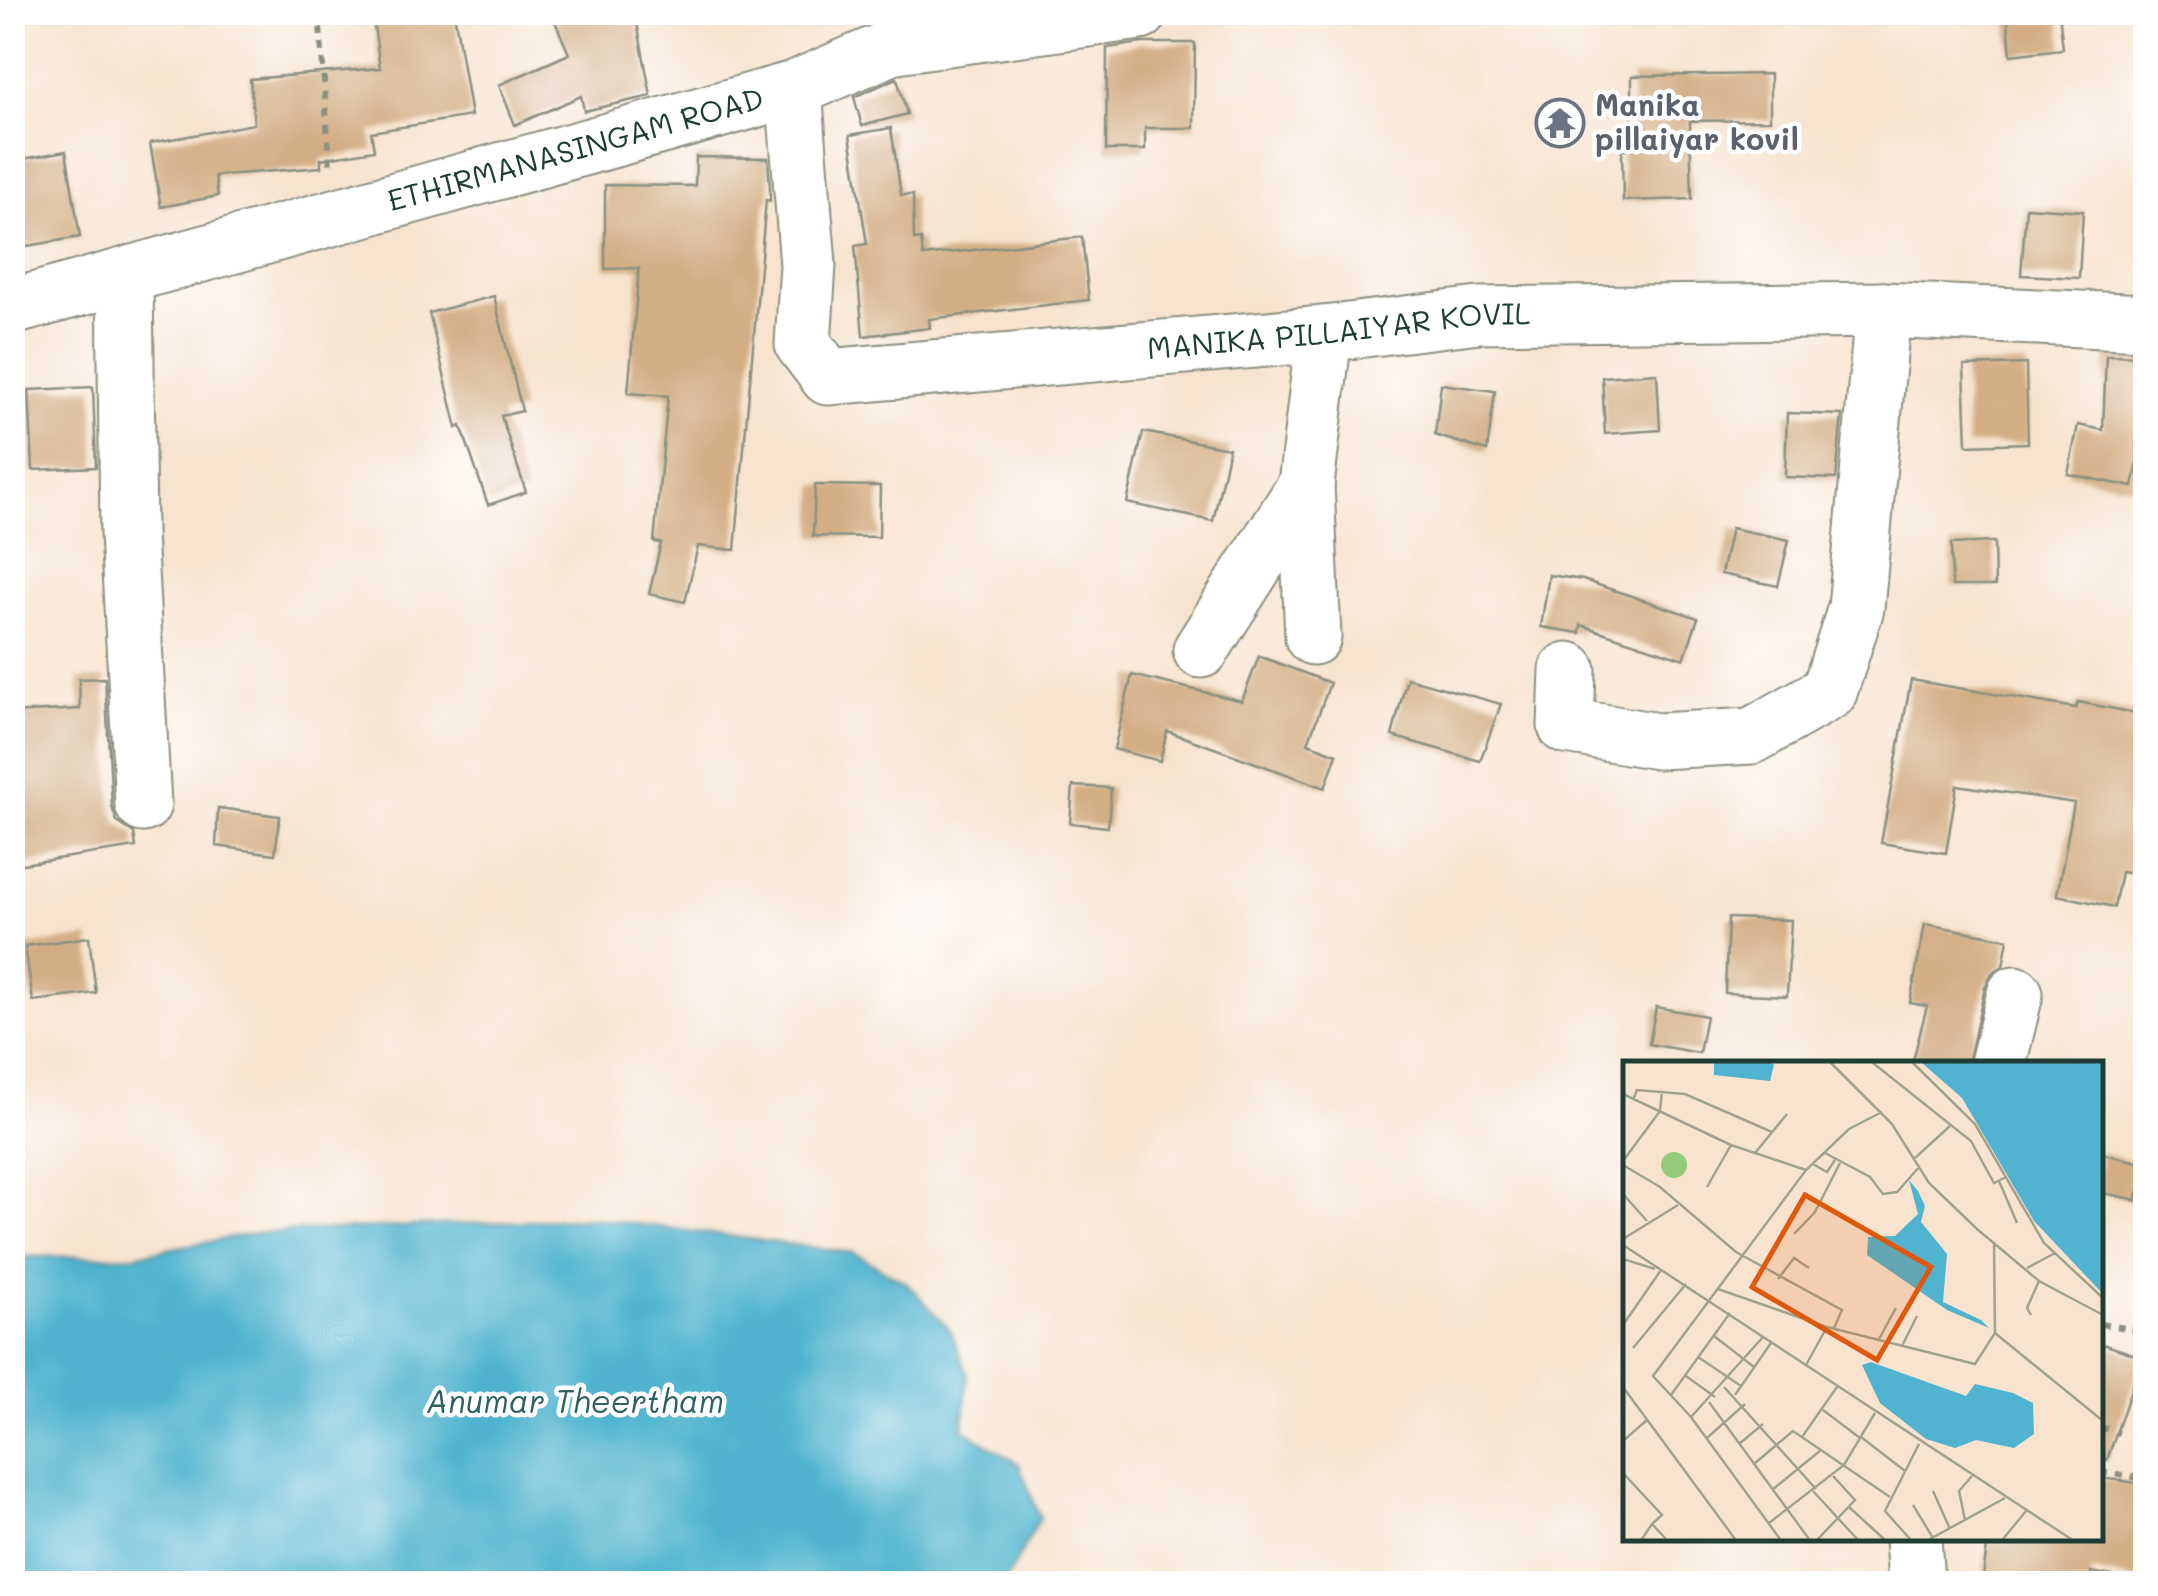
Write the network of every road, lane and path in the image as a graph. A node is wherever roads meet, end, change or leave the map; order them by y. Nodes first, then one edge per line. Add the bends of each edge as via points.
1 (319, 12) edge
2 (1140, 12) edge
3 (896, 28) edge
4 (794, 89) junction
5 (334, 220) junction
6 (124, 278) junction
7 (12, 307) edge
8 (1884, 310) junction
9 (2146, 322) edge
10 (1324, 334) junction
11 (1306, 485) junction
12 (1312, 637) dead end
13 (1201, 650) dead end
14 (1568, 670) dead end
15 (142, 804) dead end
16 (2015, 994) dead end
17 (1999, 1061) edge
18 (2103, 1325) edge
19 (2142, 1332) edge
20 (2146, 1351) edge
21 (2103, 1428) edge
22 (2119, 1433) dead end
23 (2103, 1472) edge
24 (2146, 1479) edge
25 (1914, 1541) edge
26 (1916, 1584) edge

1 - 5 path
2 - 3 street, ETHIRMANASINGAM ROAD
3 - 4 street, ETHIRMANASINGAM ROAD
4 - 5 street, ETHIRMANASINGAM ROAD
4 - 10 street, MANIKA PILLAIYAR KOVIL via 808,265 804,344 828,377
5 - 6 street, ETHIRMANASINGAM ROAD
6 - 7 street, ETHIRMANASINGAM ROAD
6 - 15 street
8 - 9 street, MANIKA PILLAIYAR KOVIL
8 - 10 street, MANIKA PILLAIYAR KOVIL via 1479,315
8 - 14 street via 1856,608 1829,692 1752,736 1658,741 1566,726
10 - 11 street
11 - 12 street
11 - 13 street
16 - 17 street
18 - 19 path
19 - 20 path
21 - 22 path
23 - 24 path
25 - 26 street

